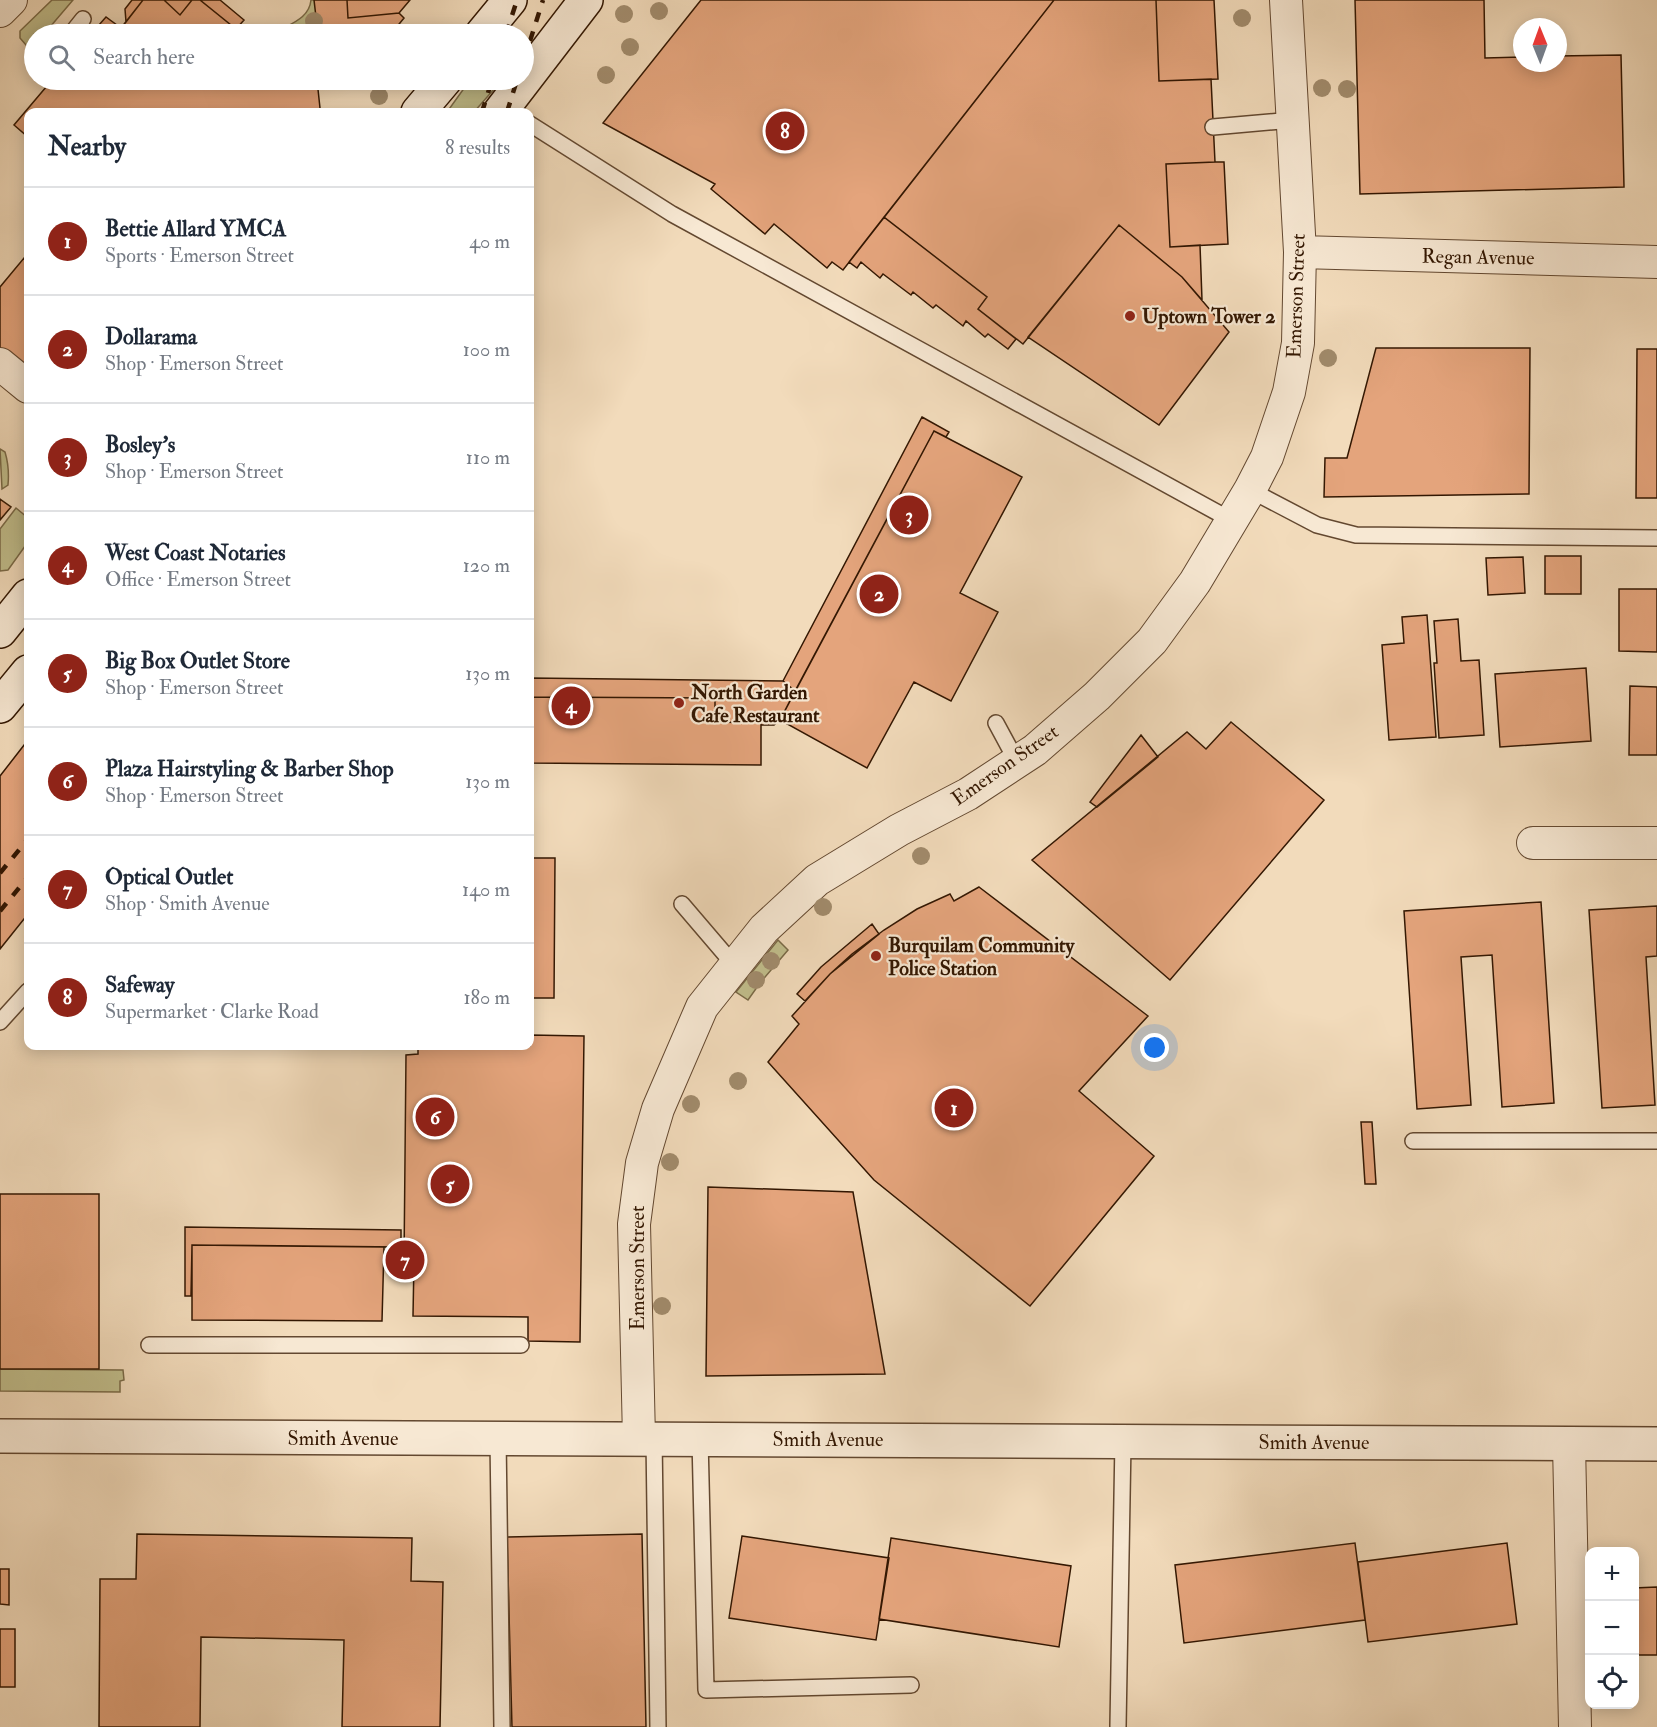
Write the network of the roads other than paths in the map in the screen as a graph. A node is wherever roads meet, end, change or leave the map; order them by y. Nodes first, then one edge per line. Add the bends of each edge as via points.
1 (11, 0) edge
2 (510, 0) edge
3 (586, 0) edge
4 (1286, 0) edge
5 (0, 11) edge
6 (83, 20) dead end
7 (80, 24) edge
8 (490, 24) edge
9 (534, 80) edge
10 (437, 90) edge
11 (528, 90) edge
12 (421, 108) edge
13 (516, 108) edge
14 (1293, 120) junction
15 (1213, 127) dead end
16 (534, 128) edge
17 (1300, 252) junction
18 (1657, 262) edge
19 (0, 364) edge
20 (24, 384) edge
21 (1250, 490) junction
22 (1231, 520) junction
23 (1657, 538) edge
24 (24, 601) edge
25 (0, 631) edge
26 (24, 677) edge
27 (0, 706) edge
28 (996, 723) dead end
29 (1017, 762) junction
30 (1533, 843) dead end
31 (1657, 843) edge
32 (682, 904) dead end
33 (735, 966) junction
34 (24, 995) edge
35 (0, 1022) edge
36 (1413, 1141) dead end
37 (1657, 1141) edge
38 (149, 1345) dead end
39 (522, 1345) dead end
40 (0, 1436) edge
41 (498, 1438) junction
42 (647, 1438) junction
43 (700, 1439) junction
44 (1123, 1441) junction
45 (1569, 1444) junction
46 (1657, 1444) edge
47 (911, 1685) dead end
48 (1118, 1726) edge
49 (502, 1727) edge
50 (658, 1727) edge
51 (1575, 1727) edge

1 - 5 street
2 - 8 street
3 - 9 street
4 - 14 street, Emerson Street
6 - 7 lane
10 - 12 street
11 - 13 street
14 - 15 lane
14 - 17 street, Emerson Street
16 - 22 lane via 672,214
17 - 18 street, Regan Avenue
17 - 21 street, Emerson Street via 1299,343 1290,392 1267,457
19 - 20 street
21 - 22 street, Emerson Street
21 - 23 lane via 1317,525 1356,535
22 - 29 street, Emerson Street via 1195,582 1152,641 1096,696
24 - 25 street
26 - 27 street
28 - 29 lane
29 - 33 street, Emerson Street via 817,880 764,929
30 - 31 street
32 - 33 lane
33 - 42 street, Emerson Street via 702,1007 658,1109 642,1163 633,1224
34 - 35 lane
36 - 37 lane
38 - 39 lane
40 - 41 street, Smith Avenue
41 - 42 street, Smith Avenue
41 - 49 lane
42 - 43 street, Smith Avenue
42 - 50 lane
43 - 44 street, Smith Avenue
43 - 47 lane via 706,1690
44 - 45 street, Smith Avenue
44 - 48 lane
45 - 46 street, Smith Avenue
45 - 51 street

